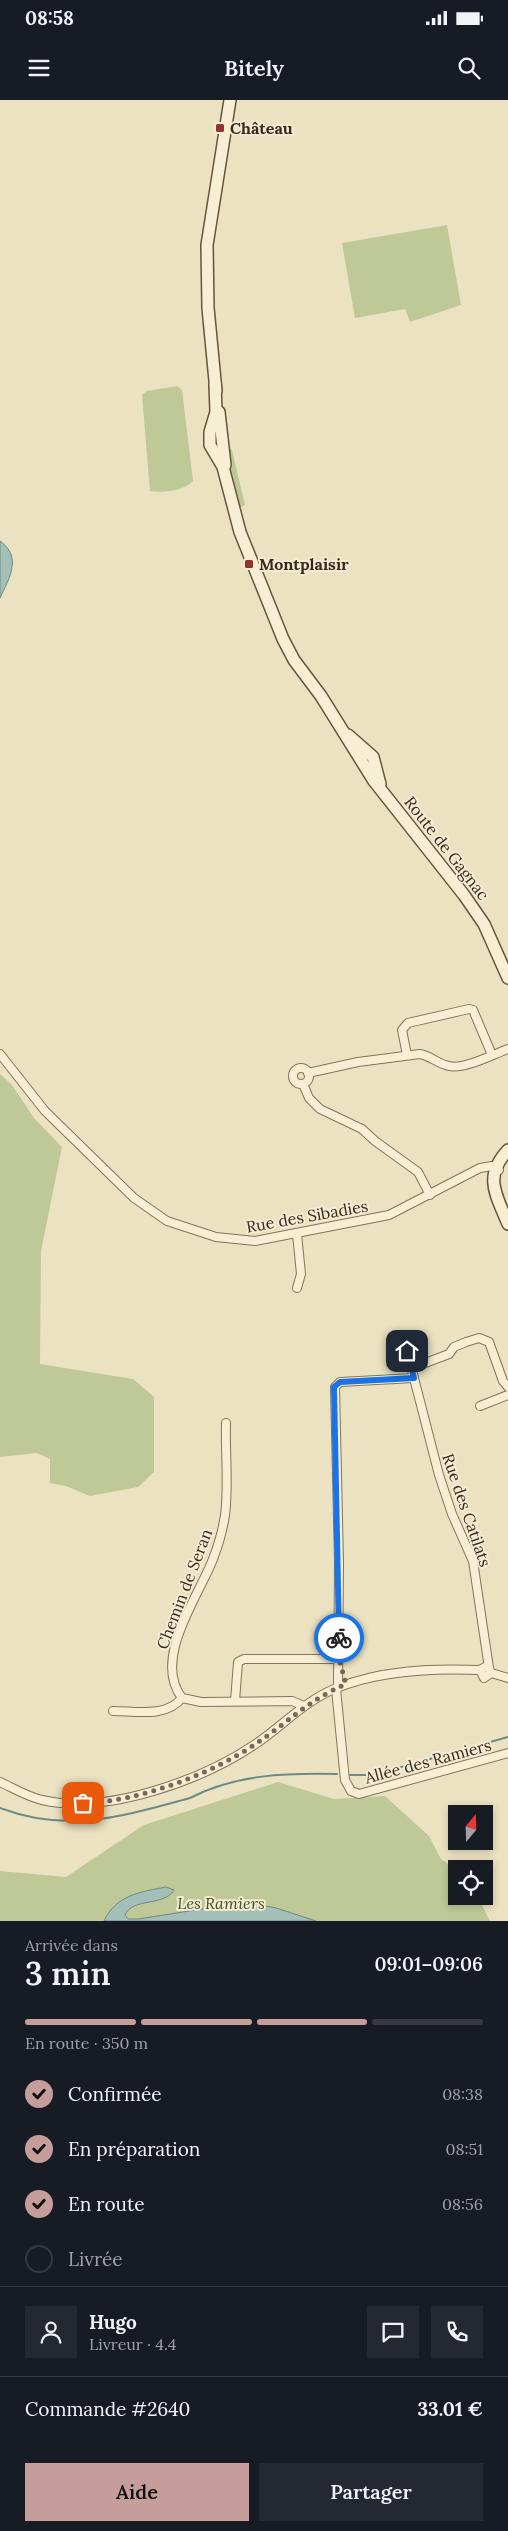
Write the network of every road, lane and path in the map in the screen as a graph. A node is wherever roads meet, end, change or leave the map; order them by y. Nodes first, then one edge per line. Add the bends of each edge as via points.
1 (230, 100) edge
2 (508, 978) edge
3 (508, 1049) edge
4 (0, 1054) edge
5 (407, 1055) junction
6 (492, 1055) junction
7 (308, 1073) junction
8 (303, 1084) junction
9 (508, 1150) edge
10 (508, 1157) edge
11 (496, 1170) junction
12 (430, 1195) junction
13 (504, 1201) edge
14 (508, 1223) edge
15 (297, 1234) junction
16 (297, 1288) dead end
17 (407, 1351) dead end
18 (412, 1368) junction
19 (414, 1378) junction
20 (508, 1387) edge
21 (508, 1395) edge
22 (480, 1406) dead end
23 (226, 1423) dead end
24 (339, 1659) junction
25 (486, 1670) junction
26 (508, 1678) edge
27 (346, 1684) junction
28 (337, 1688) junction
29 (328, 1692) junction
30 (182, 1698) junction
31 (235, 1701) junction
32 (304, 1706) junction
33 (338, 1708) junction
34 (113, 1711) dead end
35 (508, 1753) edge
36 (0, 1782) edge

1 - 2 main road, Route de Gagnac via 208,245 208,308 216,412 210,445 220,461 240,532 294,660 344,731 374,781 464,894 484,924
3 - 6 street
4 - 15 street, Rue des Sibadies via 45,1111 134,1198 167,1221 238,1241
5 - 6 street via 429,1056 451,1067
5 - 6 street via 402,1030 408,1023 469,1009 477,1016
5 - 7 street
7 - 8 street via 309,1078
7 - 8 street via 299,1068 293,1073 294,1081
8 - 12 street via 309,1098 320,1110 362,1129 418,1172
9 - 11 main road
10 - 11 main road
11 - 12 street, Rue des Sibadies via 480,1168
11 - 13 main road
12 - 15 street, Rue des Sibadies via 389,1215
13 - 14 main road
15 - 16 street via 301,1274
17 - 18 street, Rue des Catilats
18 - 19 street, Rue des Catilats
18 - 20 street via 449,1354 454,1347 485,1339 489,1342 502,1381
19 - 24 street via 340,1382 334,1387
19 - 25 street, Rue des Catilats via 439,1475 473,1561
21 - 22 street
23 - 30 street, Chemin de Seran via 225,1515 214,1558 177,1640 172,1661 174,1688
24 - 27 street
24 - 28 street, Allée des Ramiers
24 - 31 street via 244,1659 238,1662
25 - 26 street
25 - 27 street via 427,1669
27 - 28 street
28 - 29 street
28 - 33 street, Allée des Ramiers
29 - 32 street
29 - 33 street, Allée des Ramiers
30 - 31 street via 201,1702
30 - 34 street via 164,1711
31 - 32 street via 292,1701
32 - 36 street via 227,1763 145,1794 106,1803 41,1800
33 - 35 street, Allée des Ramiers via 345,1780 351,1791 360,1794

